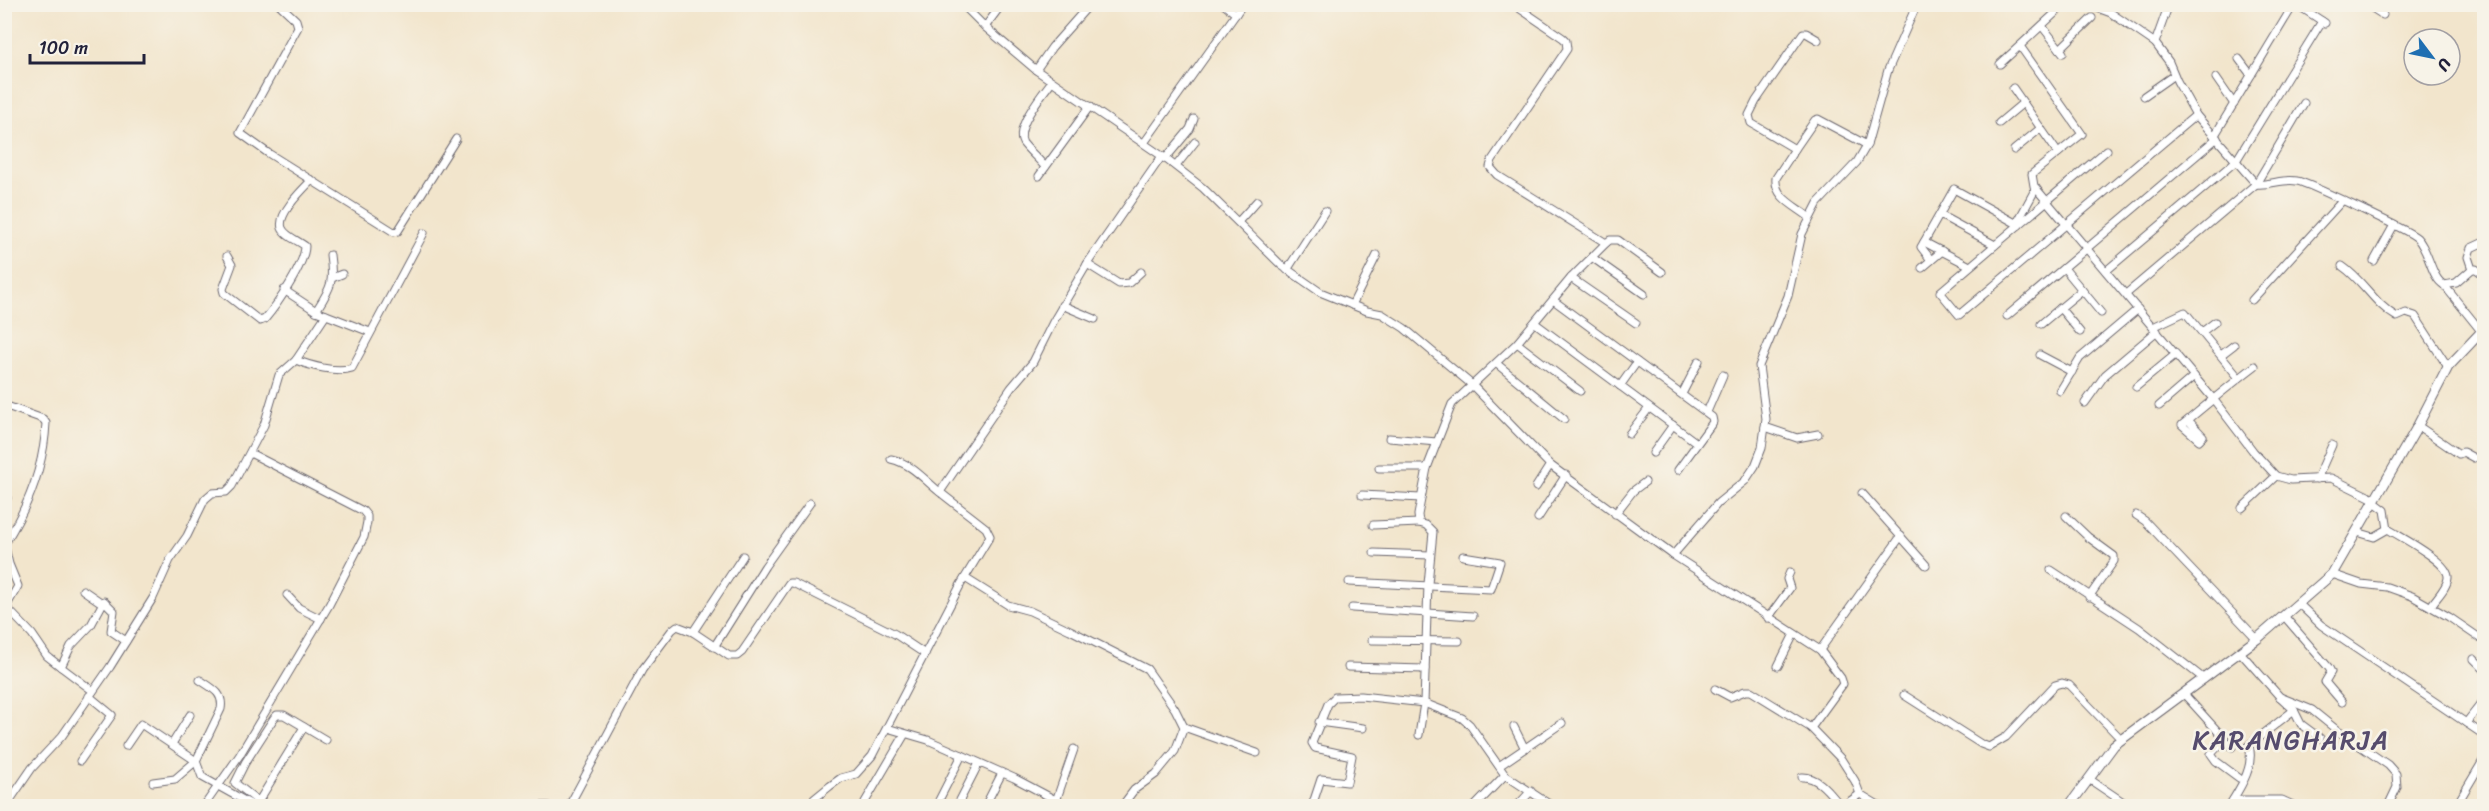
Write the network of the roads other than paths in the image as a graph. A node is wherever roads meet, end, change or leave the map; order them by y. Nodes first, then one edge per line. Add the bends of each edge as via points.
1 (46, 4) edge
2 (59, 4) edge
3 (279, 4) edge
4 (962, 4) edge
5 (1002, 4) edge
6 (1090, 4) edge
7 (1223, 4) edge
8 (1243, 4) edge
9 (1513, 4) edge
10 (1917, 4) edge
11 (2065, 4) edge
12 (2087, 4) edge
13 (2169, 4) edge
14 (2295, 4) edge
15 (2366, 4) edge
16 (1236, 14) junction
17 (2383, 15) dead end
18 (2092, 18) dead end
19 (2042, 26) junction
20 (985, 27) junction
21 (1818, 40) dead end
22 (2155, 43) junction
23 (2020, 46) junction
24 (2239, 59) dead end
25 (2000, 64) dead end
26 (1036, 70) junction
27 (2174, 75) junction
28 (2251, 75) junction
29 (2216, 78) dead end
30 (1052, 81) junction
31 (2013, 88) dead end
32 (2144, 96) dead end
33 (2023, 103) junction
34 (2304, 103) dead end
35 (2234, 104) junction
36 (1090, 106) junction
37 (2196, 115) junction
38 (1194, 119) dead end
39 (1999, 123) dead end
40 (2041, 128) junction
41 (2216, 136) junction
42 (456, 140) dead end
43 (1195, 142) dead end
44 (1144, 143) junction
45 (1867, 145) junction
46 (1795, 148) junction
47 (2014, 150) dead end
48 (2107, 150) dead end
49 (2058, 153) junction
50 (1164, 157) junction
51 (2236, 161) junction
52 (1176, 166) junction
53 (1045, 167) junction
54 (1039, 176) dead end
55 (312, 180) junction
56 (2256, 184) junction
57 (2036, 188) junction
58 (1257, 201) dead end
59 (2342, 201) junction
60 (2047, 202) junction
61 (1325, 211) dead end
62 (1940, 215) junction
63 (1809, 217) junction
64 (1238, 222) junction
65 (2018, 224) junction
66 (2067, 225) junction
67 (2394, 225) junction
68 (424, 233) dead end
69 (1924, 242) junction
70 (2484, 242) edge
71 (1606, 243) junction
72 (1995, 245) junction
73 (2087, 248) junction
74 (1942, 251) junction
75 (330, 255) dead end
76 (1377, 255) dead end
77 (227, 256) dead end
78 (1593, 258) junction
79 (1931, 260) junction
80 (2374, 261) dead end
81 (1087, 264) junction
82 (1970, 266) junction
83 (2342, 266) dead end
84 (1922, 268) dead end
85 (2064, 268) junction
86 (2472, 269) junction
87 (1287, 270) junction
88 (2106, 271) junction
89 (1141, 272) dead end
90 (1662, 272) dead end
91 (342, 274) dead end
92 (2484, 275) edge
93 (332, 278) junction
94 (1571, 278) junction
95 (2444, 285) junction
96 (284, 290) junction
97 (2082, 290) junction
98 (1644, 294) dead end
99 (2126, 294) junction
100 (1553, 300) junction
101 (2252, 300) dead end
102 (1062, 305) junction
103 (1353, 306) junction
104 (2061, 308) junction
105 (2138, 309) junction
106 (316, 311) junction
107 (2101, 313) dead end
108 (326, 315) junction
109 (2007, 316) dead end
110 (1095, 319) dead end
111 (2215, 322) dead end
112 (1535, 323) junction
113 (1636, 324) dead end
114 (2041, 324) dead end
115 (2155, 329) junction
116 (2483, 330) edge
117 (370, 332) junction
118 (2080, 332) dead end
119 (2202, 332) junction
120 (1517, 343) junction
121 (2234, 345) dead end
122 (2176, 354) junction
123 (2040, 355) dead end
124 (2221, 355) junction
125 (296, 360) junction
126 (1699, 361) dead end
127 (1637, 362) junction
128 (1497, 364) junction
129 (2254, 366) dead end
130 (2448, 367) junction
131 (2072, 372) junction
132 (1724, 375) dead end
133 (2194, 376) junction
134 (2239, 378) junction
135 (1471, 384) junction
136 (1620, 386) junction
137 (2136, 387) dead end
138 (2060, 391) dead end
139 (1580, 392) dead end
140 (1682, 394) junction
141 (2214, 400) junction
142 (2085, 403) dead end
143 (4, 405) edge
144 (2159, 406) dead end
145 (1649, 408) junction
146 (1707, 412) junction
147 (1564, 419) dead end
148 (2188, 420) dead end
149 (1673, 425) junction
150 (1766, 427) junction
151 (2416, 429) junction
152 (1629, 434) dead end
153 (1818, 434) dead end
154 (1389, 438) dead end
155 (1437, 442) junction
156 (1697, 443) junction
157 (2332, 445) dead end
158 (250, 453) junction
159 (1653, 453) dead end
160 (2474, 458) dead end
161 (891, 459) dead end
162 (1550, 465) junction
163 (1379, 468) dead end
164 (1427, 468) junction
165 (1678, 470) dead end
166 (1566, 475) junction
167 (2276, 476) junction
168 (2317, 479) junction
169 (1646, 482) dead end
170 (1536, 487) dead end
171 (4, 492) edge
172 (940, 492) junction
173 (1862, 493) dead end
174 (1362, 495) dead end
175 (1421, 498) junction
176 (2374, 500) junction
177 (810, 503) dead end
178 (2242, 508) dead end
179 (4, 509) edge
180 (1615, 514) junction
181 (2136, 515) dead end
182 (2066, 516) dead end
183 (1538, 518) dead end
184 (1419, 523) junction
185 (1373, 525) dead end
186 (2388, 529) junction
187 (2357, 532) junction
188 (1901, 536) junction
189 (5, 543) edge
190 (1374, 554) dead end
191 (1430, 555) junction
192 (1673, 555) junction
193 (743, 556) dead end
194 (1463, 556) dead end
195 (1926, 565) dead end
196 (2051, 570) dead end
197 (1790, 572) dead end
198 (2332, 574) junction
199 (965, 578) junction
200 (1349, 582) dead end
201 (1428, 584) junction
202 (83, 590) dead end
203 (287, 595) dead end
204 (2089, 597) junction
205 (102, 603) junction
206 (2298, 604) junction
207 (2431, 606) junction
208 (1352, 608) dead end
209 (1427, 613) junction
210 (1473, 616) dead end
211 (2284, 616) junction
212 (1768, 618) junction
213 (321, 619) junction
214 (693, 632) junction
215 (1794, 634) junction
216 (2257, 639) junction
217 (1372, 640) dead end
218 (126, 641) junction
219 (1459, 641) dead end
220 (2484, 641) edge
221 (1427, 642) junction
222 (714, 647) junction
223 (1820, 650) junction
224 (2240, 652) junction
225 (925, 654) junction
226 (2474, 659) dead end
227 (1778, 666) dead end
228 (61, 667) junction
229 (1348, 668) dead end
230 (1425, 669) junction
231 (2484, 669) edge
232 (2204, 679) junction
233 (200, 680) dead end
234 (1715, 689) dead end
235 (91, 694) junction
236 (2184, 694) junction
237 (1904, 695) dead end
238 (2280, 697) junction
239 (2484, 700) edge
240 (2342, 702) dead end
241 (1424, 703) junction
242 (2294, 710) junction
243 (190, 715) dead end
244 (1319, 722) junction
245 (1562, 723) dead end
246 (2466, 723) junction
247 (304, 727) junction
248 (1184, 727) junction
249 (1514, 727) dead end
250 (887, 728) junction
251 (1364, 728) dead end
252 (1811, 728) junction
253 (905, 734) junction
254 (1419, 735) dead end
255 (2484, 735) edge
256 (2320, 738) dead end
257 (2121, 739) junction
258 (2225, 739) junction
259 (326, 740) dead end
260 (172, 744) junction
261 (126, 746) dead end
262 (1524, 747) junction
263 (2232, 747) dead end
264 (1074, 749) dead end
265 (1257, 753) dead end
266 (962, 755) junction
267 (2484, 759) edge
268 (81, 761) dead end
269 (196, 761) junction
270 (979, 763) junction
271 (1499, 766) junction
272 (1002, 773) junction
273 (1505, 775) junction
274 (1802, 777) dead end
275 (2239, 778) dead end
276 (2089, 779) junction
277 (153, 782) dead end
278 (218, 787) junction
279 (1531, 791) junction
280 (1860, 794) junction
281 (1056, 801) junction
282 (865, 802) dead end
283 (2231, 803) edge
284 (256, 805) edge
285 (6, 807) edge
286 (204, 807) edge
287 (541, 807) edge
288 (548, 807) edge
289 (569, 807) edge
290 (812, 807) edge
291 (936, 807) edge
292 (957, 807) edge
293 (985, 807) edge
294 (1067, 807) edge
295 (1122, 807) edge
296 (1312, 807) edge
297 (1476, 807) edge
298 (1517, 807) edge
299 (1552, 807) edge
300 (1842, 807) edge
301 (1880, 807) edge
302 (2069, 807) edge
303 (2129, 807) edge
304 (2295, 807) edge
305 (2388, 807) edge
306 (2456, 807) edge

1 - 2 street
3 - 55 street via 298,27 240,133
4 - 20 street
5 - 20 street
6 - 26 street
7 - 16 street
8 - 16 street
9 - 71 street via 1563,38 1567,49 1490,167 1497,176
10 - 45 street via 1887,70
11 - 19 street
12 - 22 street via 2111,13
13 - 22 street
14 - 28 street
14 - 51 street via 2323,22
15 - 17 street
16 - 44 street
18 - 19 street via 2061,51
19 - 23 street
20 - 26 street
21 - 46 street via 1803,33 1749,115 1751,123
22 - 27 street
23 - 25 street
23 - 49 street via 2082,134
24 - 28 street
26 - 30 street
27 - 32 street
27 - 37 street
28 - 35 street
29 - 35 street
30 - 36 street
30 - 53 street via 1021,132 1023,142
31 - 33 street
33 - 39 street
33 - 40 street
34 - 56 street
35 - 41 street
36 - 44 street
36 - 53 street
37 - 41 street
37 - 66 street
38 - 50 street via 1190,129
40 - 47 street
40 - 49 street
41 - 51 street
41 - 73 street
42 - 55 street via 398,231 391,231
43 - 52 street
44 - 50 street
45 - 46 street via 1818,119
45 - 63 street
46 - 63 street via 1776,183 1782,198
48 - 60 street
49 - 57 street via 2032,174
50 - 52 street
50 - 81 street
51 - 56 street
51 - 88 street
52 - 64 street
53 - 54 street
55 - 96 street via 287,208 282,220 283,231 305,246
56 - 59 street via 2298,181
56 - 99 street
57 - 60 street
57 - 65 street
58 - 64 street
59 - 67 street
59 - 101 street
60 - 65 street
60 - 66 street
61 - 87 street
62 - 65 street via 1954,189
62 - 69 street
62 - 72 street
63 - 150 street via 1788,296 1759,366
64 - 87 street
65 - 72 street
66 - 73 street
66 - 82 street via 1959,315 1940,292
67 - 80 street
67 - 95 street via 2417,237 2436,279
68 - 117 street
69 - 74 street
69 - 79 street via 1921,247
70 - 86 street via 2469,251
71 - 78 street
71 - 90 street via 1618,240
72 - 82 street
73 - 85 street
73 - 88 street
74 - 79 street
74 - 82 street
75 - 93 street
76 - 103 street
77 - 96 street via 232,265 224,293 260,321 268,316
78 - 94 street
78 - 98 street
79 - 84 street
81 - 89 street via 1119,284 1129,283
81 - 102 street
83 - 130 street via 2390,314 2415,316
85 - 97 street
85 - 109 street
86 - 92 street
86 - 95 street via 2456,283
87 - 103 street via 1320,292
88 - 99 street
91 - 93 street
93 - 106 street via 330,290
94 - 100 street
94 - 113 street
95 - 116 street
96 - 106 street
97 - 104 street
97 - 107 street
99 - 105 street
100 - 112 street
100 - 127 street
102 - 110 street
102 - 172 street via 1033,363 1011,387
103 - 135 street via 1393,319
104 - 114 street
104 - 118 street
105 - 115 street
105 - 131 street via 2080,358
106 - 108 street
108 - 117 street
108 - 125 street
111 - 119 street
112 - 120 street
112 - 136 street
115 - 119 street via 2186,312
115 - 122 street
115 - 142 street via 2105,375
116 - 130 street
117 - 125 street via 350,369
119 - 124 street
120 - 128 street
120 - 139 street
121 - 124 street
122 - 133 street
122 - 137 street
123 - 131 street
124 - 134 street
125 - 158 street via 279,375 268,414
126 - 140 street
127 - 136 street
127 - 140 street
128 - 135 street
128 - 147 street
129 - 134 street
130 - 151 street
131 - 138 street
132 - 146 street
133 - 141 street
133 - 144 street
134 - 141 street
135 - 155 street via 1452,404
135 - 162 street
136 - 145 street
140 - 146 street
141 - 148 street
141 - 167 street
143 - 189 street via 46,423 32,495
145 - 149 street
145 - 152 street
146 - 156 street via 1713,422
149 - 156 street
149 - 159 street
150 - 153 street via 1797,438
150 - 192 street via 1751,474 1718,503
151 - 160 street via 2421,428 2459,454
151 - 176 street
154 - 155 street
155 - 164 street
156 - 165 street
157 - 168 street
158 - 213 street via 340,498 367,516 364,537
158 - 218 street via 229,489 205,499
161 - 172 street via 904,462
162 - 166 street
162 - 170 street
163 - 164 street
164 - 175 street
166 - 180 street
166 - 183 street
167 - 168 street
167 - 178 street
168 - 176 street via 2331,478
169 - 180 street via 1633,491
171 - 179 street
172 - 199 street via 990,534
173 - 188 street
174 - 175 street
175 - 184 street
176 - 186 street via 2385,510
176 - 187 street
177 - 222 street
180 - 192 street
181 - 216 street
182 - 204 street via 2114,556
184 - 185 street
184 - 191 street via 1432,532
186 - 187 street via 2374,537
186 - 207 street via 2440,562 2448,573 2444,588
187 - 198 street
188 - 195 street
188 - 223 street
189 - 228 street via 18,586 7,607 47,656
190 - 191 street
191 - 201 street
192 - 212 street
193 - 214 street
194 - 201 street via 1500,562 1491,589
196 - 204 street
197 - 212 street via 1790,588
198 - 206 street
198 - 207 street via 2392,589
199 - 225 street
199 - 248 street via 1008,605 1030,611 1147,669
200 - 201 street
201 - 209 street
202 - 205 street
203 - 213 street via 299,608
204 - 232 street via 2139,628
205 - 218 street via 106,601 114,611 111,631
205 - 228 street
206 - 211 street
206 - 246 street via 2321,625
207 - 220 street
208 - 209 street
209 - 210 street
209 - 221 street
211 - 216 street
211 - 240 street via 2329,668 2331,672 2325,681
212 - 215 street
213 - 278 street
214 - 222 street
214 - 289 street via 677,626 642,670
215 - 223 street
215 - 227 street
216 - 224 street
217 - 221 street
218 - 235 street
219 - 221 street
221 - 230 street
222 - 225 street via 729,656 742,652 789,583 793,583 895,634
223 - 252 street via 1843,684
224 - 232 street
224 - 238 street
225 - 250 street
226 - 231 street
228 - 235 street
229 - 230 street
230 - 241 street
232 - 236 street
233 - 269 street via 218,692 222,704
234 - 252 street via 1730,698 1751,691
235 - 268 street via 112,715
235 - 285 street
236 - 257 street
236 - 258 street
237 - 257 street via 1989,747 2006,737 2055,685 2062,683 2069,685
238 - 242 street
238 - 305 street via 2312,710 2388,765 2396,774 2397,787
239 - 246 street
241 - 244 street via 1335,697
241 - 254 street
241 - 271 street via 1462,718
242 - 256 street via 2301,724
242 - 283 street via 2249,745 2252,758
243 - 260 street
244 - 251 street
244 - 296 street via 1313,746 1352,758 1347,782 1321,779
245 - 262 street
246 - 255 street
247 - 259 street
247 - 284 street
247 - 284 street via 277,715 245,763 236,785
248 - 265 street
248 - 295 street via 1168,759 1134,790
249 - 262 street
250 - 253 street
250 - 290 street via 862,769 830,786 814,799
252 - 280 street via 1841,759
253 - 266 street
253 - 282 street
257 - 276 street
258 - 263 street
258 - 275 street via 2211,754
260 - 261 street via 141,724
260 - 269 street
262 - 271 street
264 - 281 street
266 - 270 street
266 - 291 street
267 - 306 street
269 - 277 street via 175,779
269 - 278 street via 202,777
270 - 272 street
270 - 292 street
271 - 273 street
272 - 281 street
272 - 293 street
273 - 279 street
273 - 297 street
274 - 300 street via 1822,785
276 - 302 street
276 - 303 street
278 - 284 street
278 - 286 street
279 - 298 street
279 - 299 street
280 - 300 street
280 - 301 street
281 - 294 street
283 - 304 street via 2282,800
287 - 288 street

